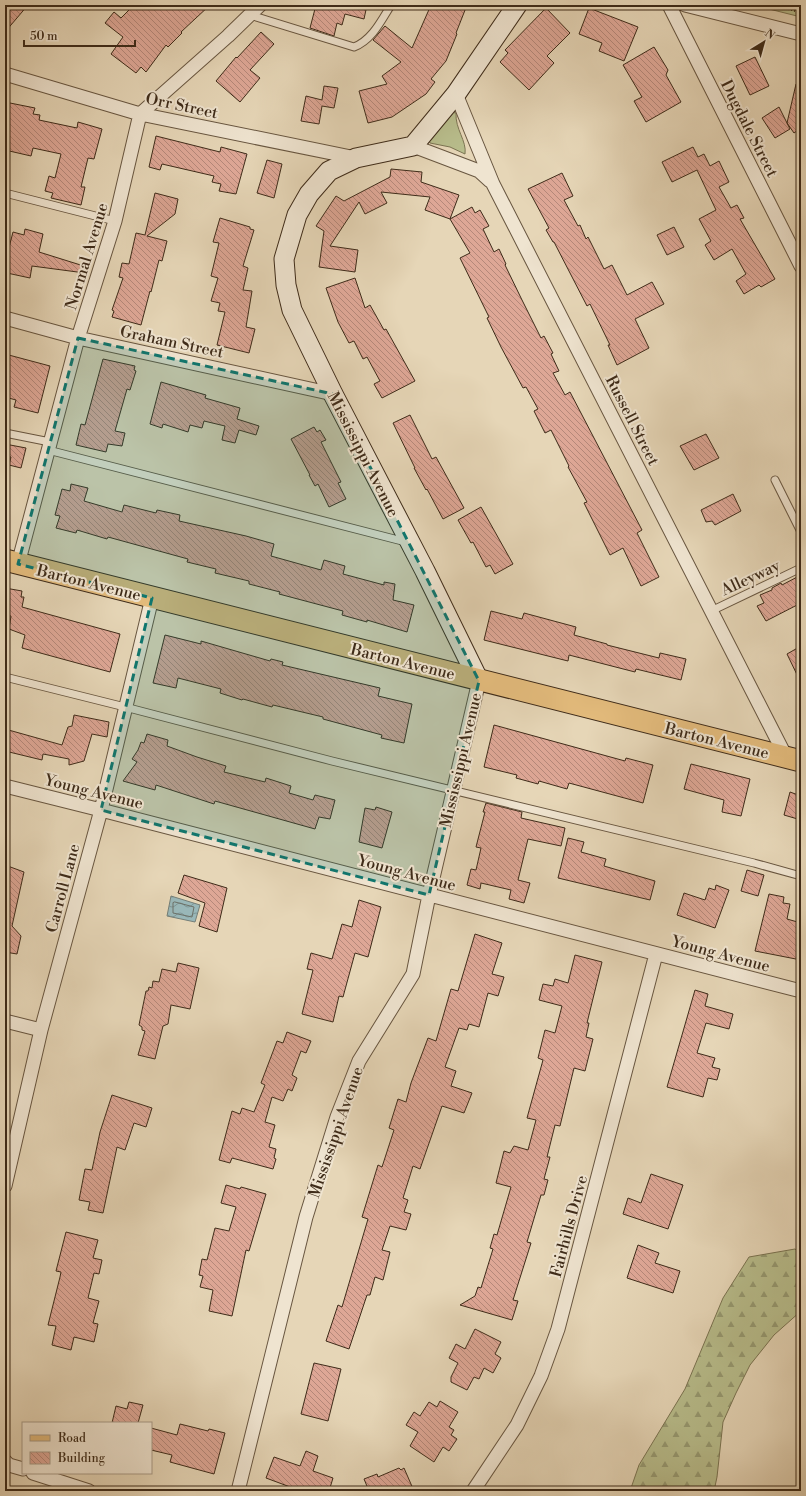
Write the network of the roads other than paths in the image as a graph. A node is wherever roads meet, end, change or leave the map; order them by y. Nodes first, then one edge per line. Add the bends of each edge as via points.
1 (260, 5) edge
2 (391, 5) edge
3 (518, 5) edge
4 (669, 5) edge
5 (685, 5) edge
6 (250, 15) junction
7 (801, 34) edge
8 (5, 74) edge
9 (456, 94) junction
10 (140, 114) junction
11 (413, 146) junction
12 (356, 158) junction
13 (493, 184) junction
14 (5, 193) edge
15 (115, 221) junction
16 (801, 266) edge
17 (5, 318) edge
18 (78, 338) junction
19 (334, 394) junction
20 (5, 434) edge
21 (49, 446) junction
22 (775, 480) dead end
23 (801, 532) edge
24 (410, 543) junction
25 (11, 562) edge
26 (801, 568) edge
27 (152, 598) junction
28 (711, 611) junction
29 (5, 677) edge
30 (479, 681) junction
31 (125, 707) junction
32 (793, 759) edge
33 (5, 786) edge
34 (453, 790) junction
35 (101, 810) junction
36 (801, 876) edge
37 (429, 895) junction
38 (656, 954) junction
39 (801, 991) edge
40 (5, 1021) edge
41 (41, 1030) junction
42 (5, 1186) edge
43 (5, 1461) edge
44 (22, 1469) edge
45 (37, 1474) edge
46 (89, 1491) edge
47 (238, 1491) edge
48 (473, 1491) edge

1 - 6 street
2 - 6 lane via 374,31 362,44 354,47
3 - 9 street
4 - 16 street, Dugdale Street
5 - 7 street
6 - 10 street
8 - 10 street, Orr Street
9 - 11 street
9 - 13 street, Russell Street
10 - 12 street, Orr Street
10 - 15 street, Normal Avenue
11 - 12 street, Mississippi Avenue
11 - 13 street via 479,171
12 - 19 street, Mississippi Avenue via 329,171 309,194 297,216 284,259 286,285 292,310
13 - 28 street, Russell Street
14 - 15 lane
15 - 18 street, Normal Avenue
17 - 18 street, Graham Street
18 - 19 street, Graham Street
18 - 21 street, Normal Avenue
19 - 24 street, Mississippi Avenue
20 - 21 lane
21 - 24 lane
21 - 25 street, Normal Avenue
22 - 23 lane
24 - 30 street, Mississippi Avenue
25 - 27 main road, Barton Avenue
26 - 28 lane, Alleyway
27 - 30 main road, Barton Avenue
27 - 31 street, Carroll Lane
28 - 32 street, Russell Street
29 - 31 lane
30 - 32 main road, Barton Avenue
30 - 34 street, Mississippi Avenue
31 - 34 lane
31 - 35 street, Carroll Lane
33 - 35 street, Young Avenue
34 - 36 lane
34 - 37 street, Mississippi Avenue
35 - 37 street, Young Avenue
35 - 41 street, Carroll Lane
37 - 38 street, Young Avenue
37 - 47 street, Mississippi Avenue via 413,974 359,1061 337,1117 306,1217
38 - 39 street, Young Avenue
38 - 48 street, Fairhills Drive via 558,1329 541,1376 517,1425
40 - 41 street
41 - 42 street, Carroll Lane
43 - 44 street
45 - 46 street

